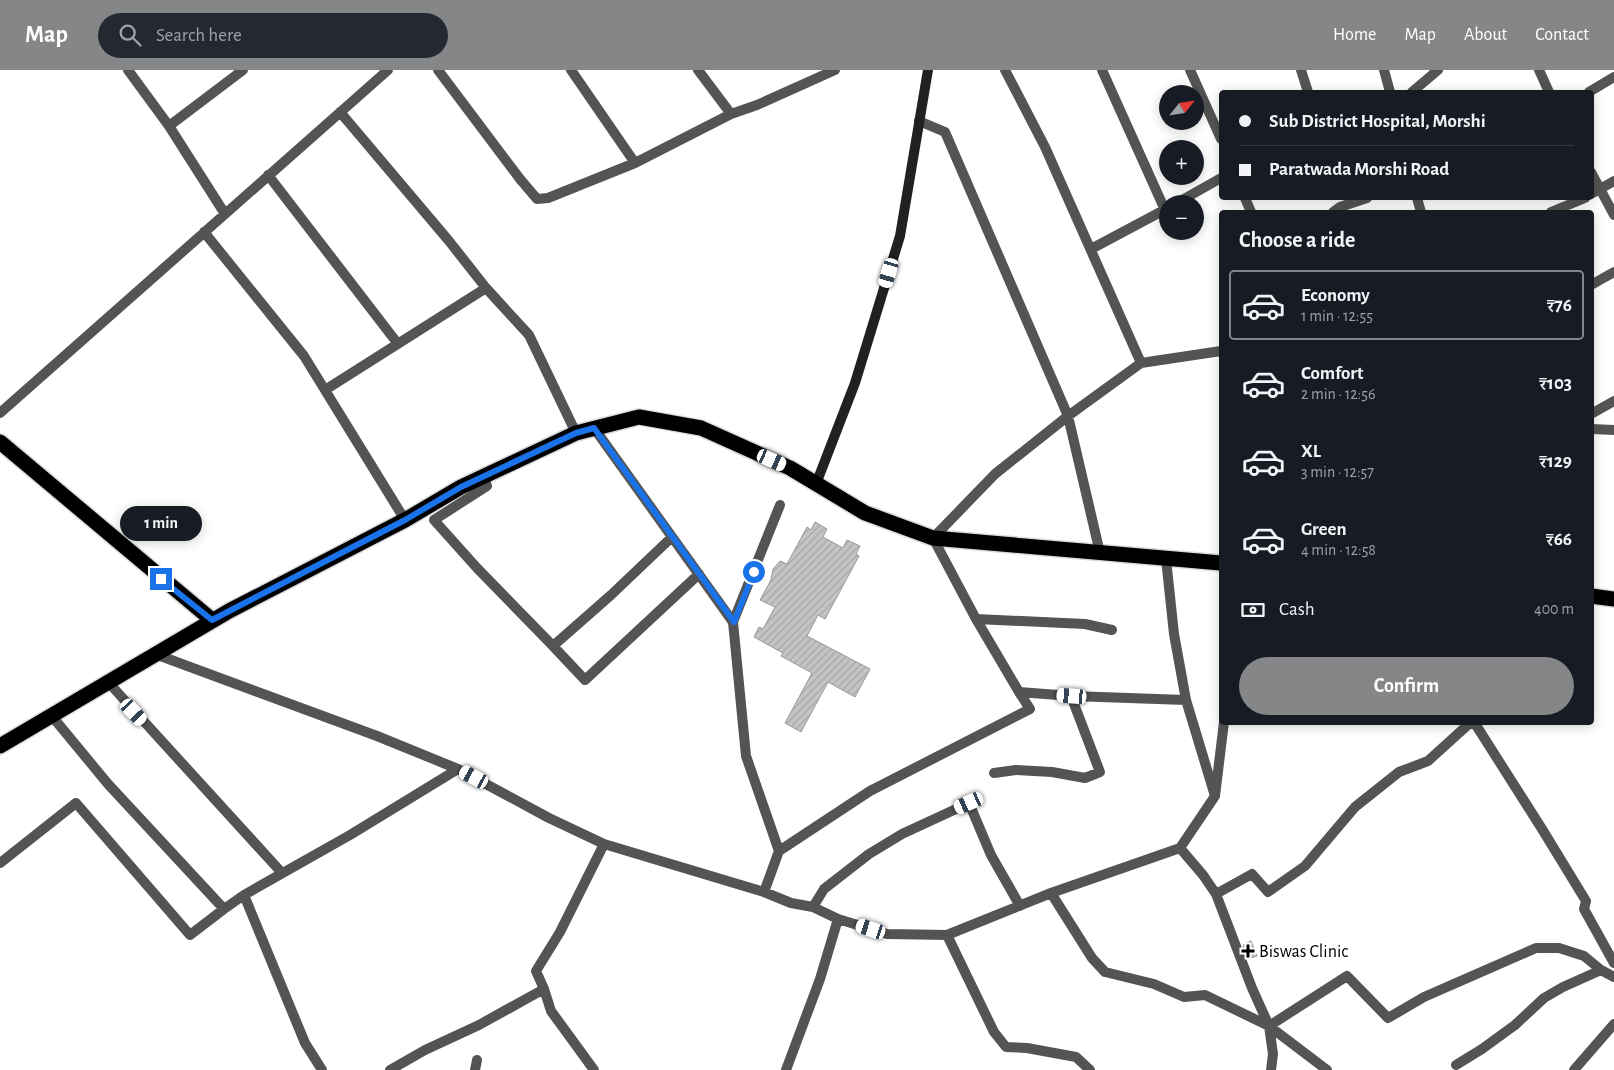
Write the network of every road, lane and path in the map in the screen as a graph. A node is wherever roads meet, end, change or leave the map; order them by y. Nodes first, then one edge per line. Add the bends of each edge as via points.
1 (128, 70) edge
2 (243, 70) edge
3 (388, 70) edge
4 (438, 70) edge
5 (571, 70) edge
6 (698, 70) edge
7 (835, 70) edge
8 (1005, 70) edge
9 (1102, 70) edge
10 (1190, 70) edge
11 (1301, 70) edge
12 (1384, 70) edge
13 (1438, 70) edge
14 (1539, 70) edge
15 (929, 71) edge
16 (1614, 77) edge
17 (1307, 90) edge
18 (1389, 90) edge
19 (1414, 90) edge
20 (1549, 90) edge
21 (1592, 90) edge
22 (340, 112) junction
23 (731, 114) junction
24 (919, 121) junction
25 (168, 126) junction
26 (1219, 135) edge
27 (635, 163) junction
28 (268, 175) junction
29 (1219, 179) edge
30 (1614, 181) edge
31 (1596, 192) edge
32 (1160, 195) edge
33 (1191, 195) edge
34 (1361, 200) edge
35 (1579, 200) edge
36 (1336, 210) edge
37 (1556, 210) edge
38 (1159, 213) edge
39 (225, 214) junction
40 (1614, 215) edge
41 (204, 232) junction
42 (1091, 249) junction
43 (1614, 272) edge
44 (1594, 283) edge
45 (486, 288) junction
46 (398, 344) junction
47 (1219, 351) edge
48 (1141, 363) junction
49 (325, 390) junction
50 (1614, 401) edge
51 (1594, 412) edge
52 (0, 413) edge
53 (1068, 416) junction
54 (594, 428) junction
55 (1594, 428) edge
56 (1614, 430) edge
57 (576, 433) junction
58 (0, 442) edge
59 (483, 476) junction
60 (816, 484) junction
61 (780, 505) dead end
62 (405, 520) junction
63 (672, 537) junction
64 (933, 538) junction
65 (1100, 553) junction
66 (1166, 559) junction
67 (1219, 564) edge
68 (699, 574) junction
69 (1594, 596) edge
70 (1614, 599) edge
71 (976, 619) junction
72 (212, 620) junction
73 (734, 622) junction
74 (1112, 630) dead end
75 (553, 646) junction
76 (155, 654) junction
77 (108, 682) junction
78 (1019, 692) junction
79 (1072, 696) junction
80 (1186, 700) junction
81 (52, 715) junction
82 (1224, 725) edge
83 (1469, 725) edge
84 (1474, 725) edge
85 (0, 746) edge
86 (458, 769) junction
87 (994, 773) dead end
88 (1215, 796) junction
89 (604, 844) junction
90 (1180, 848) junction
91 (778, 851) junction
92 (0, 863) edge
93 (282, 873) junction
94 (764, 892) junction
95 (1051, 893) junction
96 (244, 894) junction
97 (1216, 894) junction
98 (1020, 906) junction
99 (813, 908) junction
100 (224, 909) junction
101 (838, 919) junction
102 (947, 935) junction
103 (1614, 963) edge
104 (1601, 970) junction
105 (1614, 977) edge
106 (544, 990) junction
107 (1614, 1024) edge
108 (1269, 1026) junction
109 (1456, 1065) dead end
110 (322, 1070) edge
111 (390, 1070) edge
112 (594, 1070) edge
113 (786, 1070) edge
114 (1090, 1070) edge
115 (1271, 1070) edge
116 (1327, 1070) edge
117 (1574, 1070) edge

1 - 25 street
2 - 25 street
3 - 22 street
4 - 27 street via 538,199 548,198
5 - 27 street
6 - 23 street
7 - 23 street
8 - 42 street via 1045,147
9 - 32 street
10 - 26 street
11 - 17 street
12 - 18 street
13 - 19 street
14 - 20 street
15 - 24 street
16 - 21 street
22 - 28 street
22 - 45 street
23 - 27 street
24 - 53 street via 945,132
24 - 60 street via 900,236 855,384
25 - 39 street
28 - 39 street
28 - 46 street
29 - 33 street
30 - 31 street
31 - 40 street
34 - 36 street
35 - 37 street
38 - 42 street
39 - 41 street
41 - 49 street via 304,356
41 - 52 street
42 - 48 street
43 - 44 street
45 - 46 street
45 - 57 street via 529,335
46 - 49 street
47 - 48 street
48 - 53 street
49 - 62 street
50 - 51 street
53 - 64 street via 994,474
53 - 65 street
54 - 57 highway
54 - 60 highway via 638,416 700,428 790,468
54 - 63 street
55 - 56 street
57 - 59 highway
58 - 72 highway
59 - 62 highway
59 - 75 street via 486,486 434,520
60 - 64 highway via 865,513
61 - 73 street
62 - 72 highway
63 - 68 street
63 - 75 street
64 - 65 highway
64 - 71 street
65 - 66 highway
66 - 67 highway
66 - 80 street via 1174,634
68 - 73 street
68 - 75 street via 585,680
69 - 70 highway
71 - 74 street via 1085,624
71 - 78 street
72 - 76 highway
73 - 91 street via 746,756
76 - 77 highway
76 - 86 street
77 - 81 highway
77 - 93 street
78 - 79 street
78 - 91 street via 1030,709 870,791
79 - 80 street
79 - 87 street via 1100,772 1085,778 1016,770
80 - 88 street
81 - 85 highway
81 - 100 street via 108,784
82 - 88 street
83 - 97 street via 1428,761 1399,772 1355,807 1305,866 1268,892 1252,874
84 - 103 street via 1586,901 1584,909
86 - 89 street
86 - 93 street
88 - 90 street
89 - 94 street
89 - 106 street via 560,932 536,971
90 - 95 street
90 - 97 street
91 - 94 street
92 - 100 street via 76,803 190,935
93 - 96 street
94 - 99 street
95 - 98 street
95 - 108 street via 1092,958 1105,972 1154,984 1184,997 1205,995
96 - 100 street
96 - 110 street via 305,1043
97 - 108 street
98 - 99 street via 991,855 969,803 902,834 869,854 824,889
98 - 102 street
99 - 101 street
101 - 102 street via 887,934
101 - 113 street via 820,979
102 - 114 street via 994,1032 1006,1047 1076,1057
104 - 105 street
104 - 108 street via 1584,956 1559,948 1536,948 1424,997 1388,1018 1348,976
104 - 109 street via 1544,998 1515,1025
106 - 111 street
106 - 112 street via 551,1011
107 - 117 street
108 - 115 street via 1273,1054
108 - 116 street

